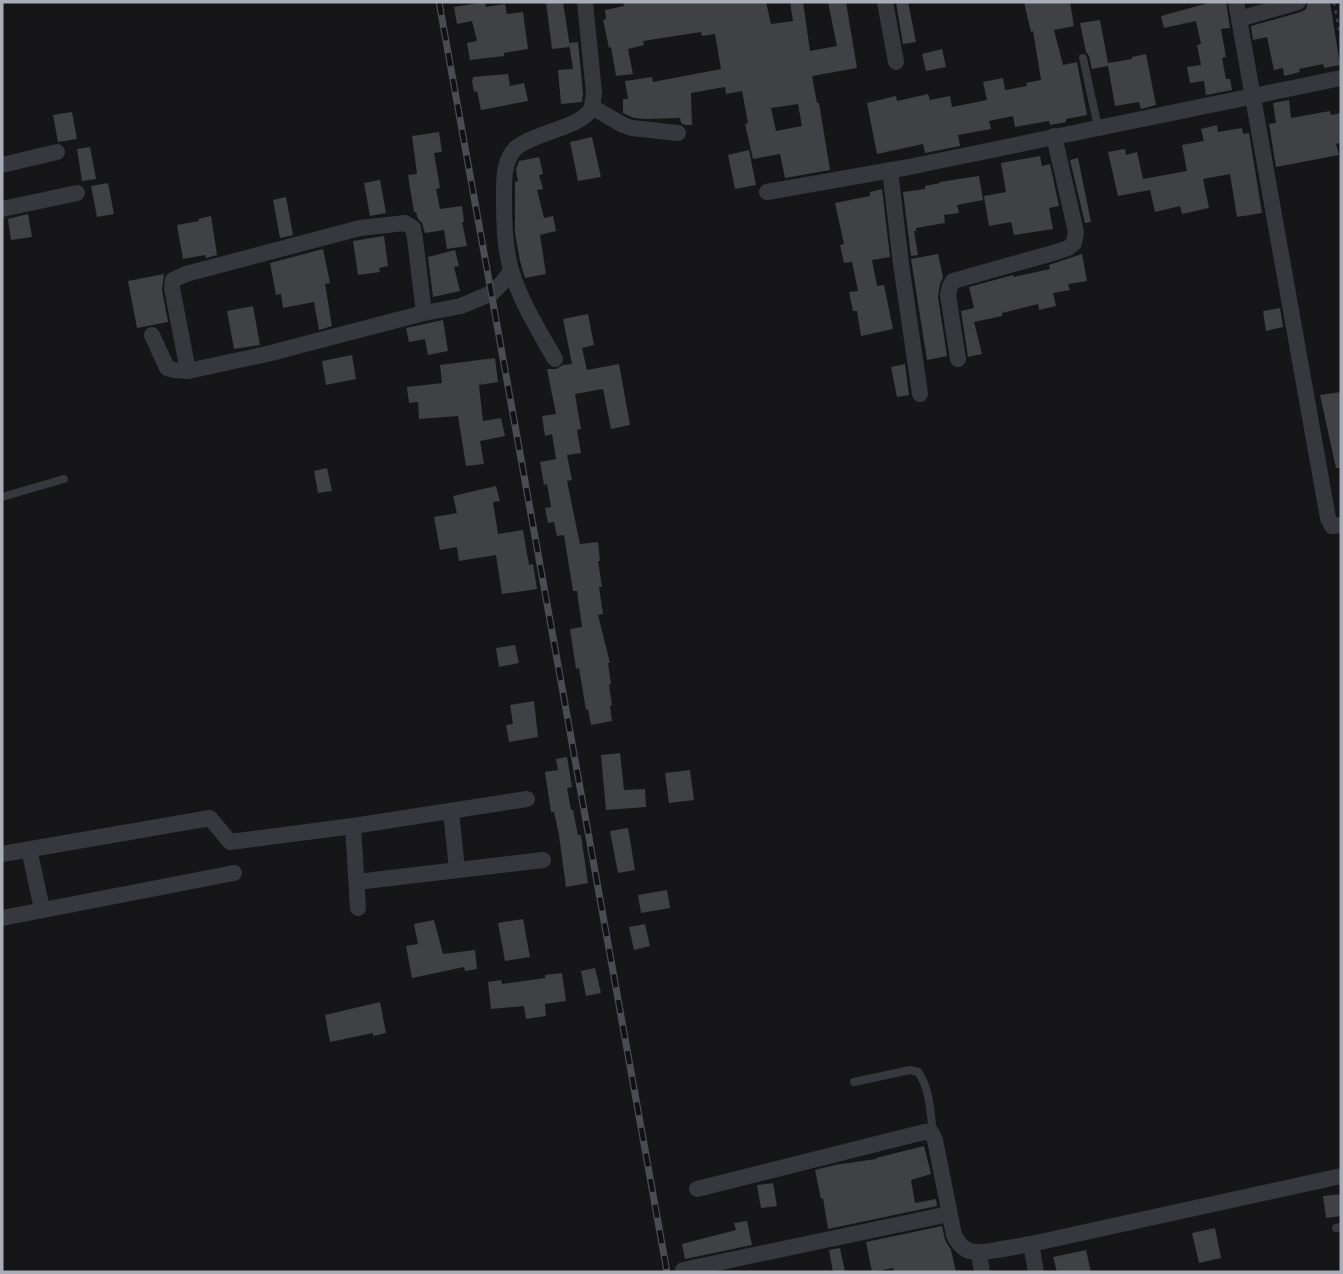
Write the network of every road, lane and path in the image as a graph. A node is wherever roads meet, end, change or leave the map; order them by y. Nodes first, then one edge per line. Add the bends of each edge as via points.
1 (585, 2) edge
2 (884, 2) edge
3 (1236, 2) edge
4 (1298, 2) edge
5 (1334, 2) edge
6 (1239, 19) junction
7 (1341, 40) edge
8 (1083, 58) dead end
9 (896, 62) dead end
10 (1341, 78) edge
11 (1254, 97) junction
12 (592, 107) junction
13 (1098, 127) junction
14 (678, 133) dead end
15 (1054, 136) junction
16 (57, 152) dead end
17 (2, 166) edge
18 (890, 170) junction
19 (767, 192) dead end
20 (77, 193) dead end
21 (2, 209) edge
22 (511, 271) junction
23 (424, 313) junction
24 (152, 335) dead end
25 (555, 359) dead end
26 (958, 359) dead end
27 (188, 370) junction
28 (920, 394) dead end
29 (64, 479) dead end
30 (2, 497) edge
31 (1341, 525) edge
32 (527, 799) dead end
33 (451, 811) junction
34 (353, 826) junction
35 (29, 849) junction
36 (2, 854) edge
37 (543, 860) dead end
38 (457, 870) junction
39 (234, 873) dead end
40 (357, 882) junction
41 (358, 908) dead end
42 (42, 909) junction
43 (2, 918) edge
44 (854, 1082) dead end
45 (934, 1135) junction
46 (1341, 1175) edge
47 (697, 1189) dead end
48 (949, 1214) junction
49 (1031, 1244) junction
50 (979, 1253) junction
51 (683, 1270) dead end
52 (982, 1272) edge
53 (1036, 1272) edge

1 - 12 street
2 - 9 street
3 - 6 street
4 - 6 street
5 - 7 path
6 - 11 street
8 - 13 lane
10 - 11 street
11 - 13 street
11 - 31 street via 1328,518 1332,526
12 - 14 street via 632,128
12 - 22 street via 583,118 529,139 511,153 504,180
13 - 15 street
15 - 18 street
15 - 26 street via 1076,232 1074,243 953,281 948,295
16 - 17 street
18 - 19 street
18 - 28 street
20 - 21 street
22 - 23 street via 492,293 461,306
22 - 25 street
23 - 27 street
23 - 27 street via 413,228 408,223 360,228 173,280
24 - 27 street via 167,368
29 - 30 lane
32 - 33 street
33 - 34 street
33 - 38 street
34 - 35 street via 230,842 210,818
34 - 40 street
35 - 36 street
35 - 42 street
37 - 38 street
38 - 40 street
39 - 42 street
40 - 41 street
42 - 43 street
44 - 45 lane via 918,1072
45 - 47 street via 925,1132
45 - 48 street
46 - 49 street
48 - 50 street via 958,1244
48 - 51 street
49 - 50 street
49 - 53 street
50 - 52 street

